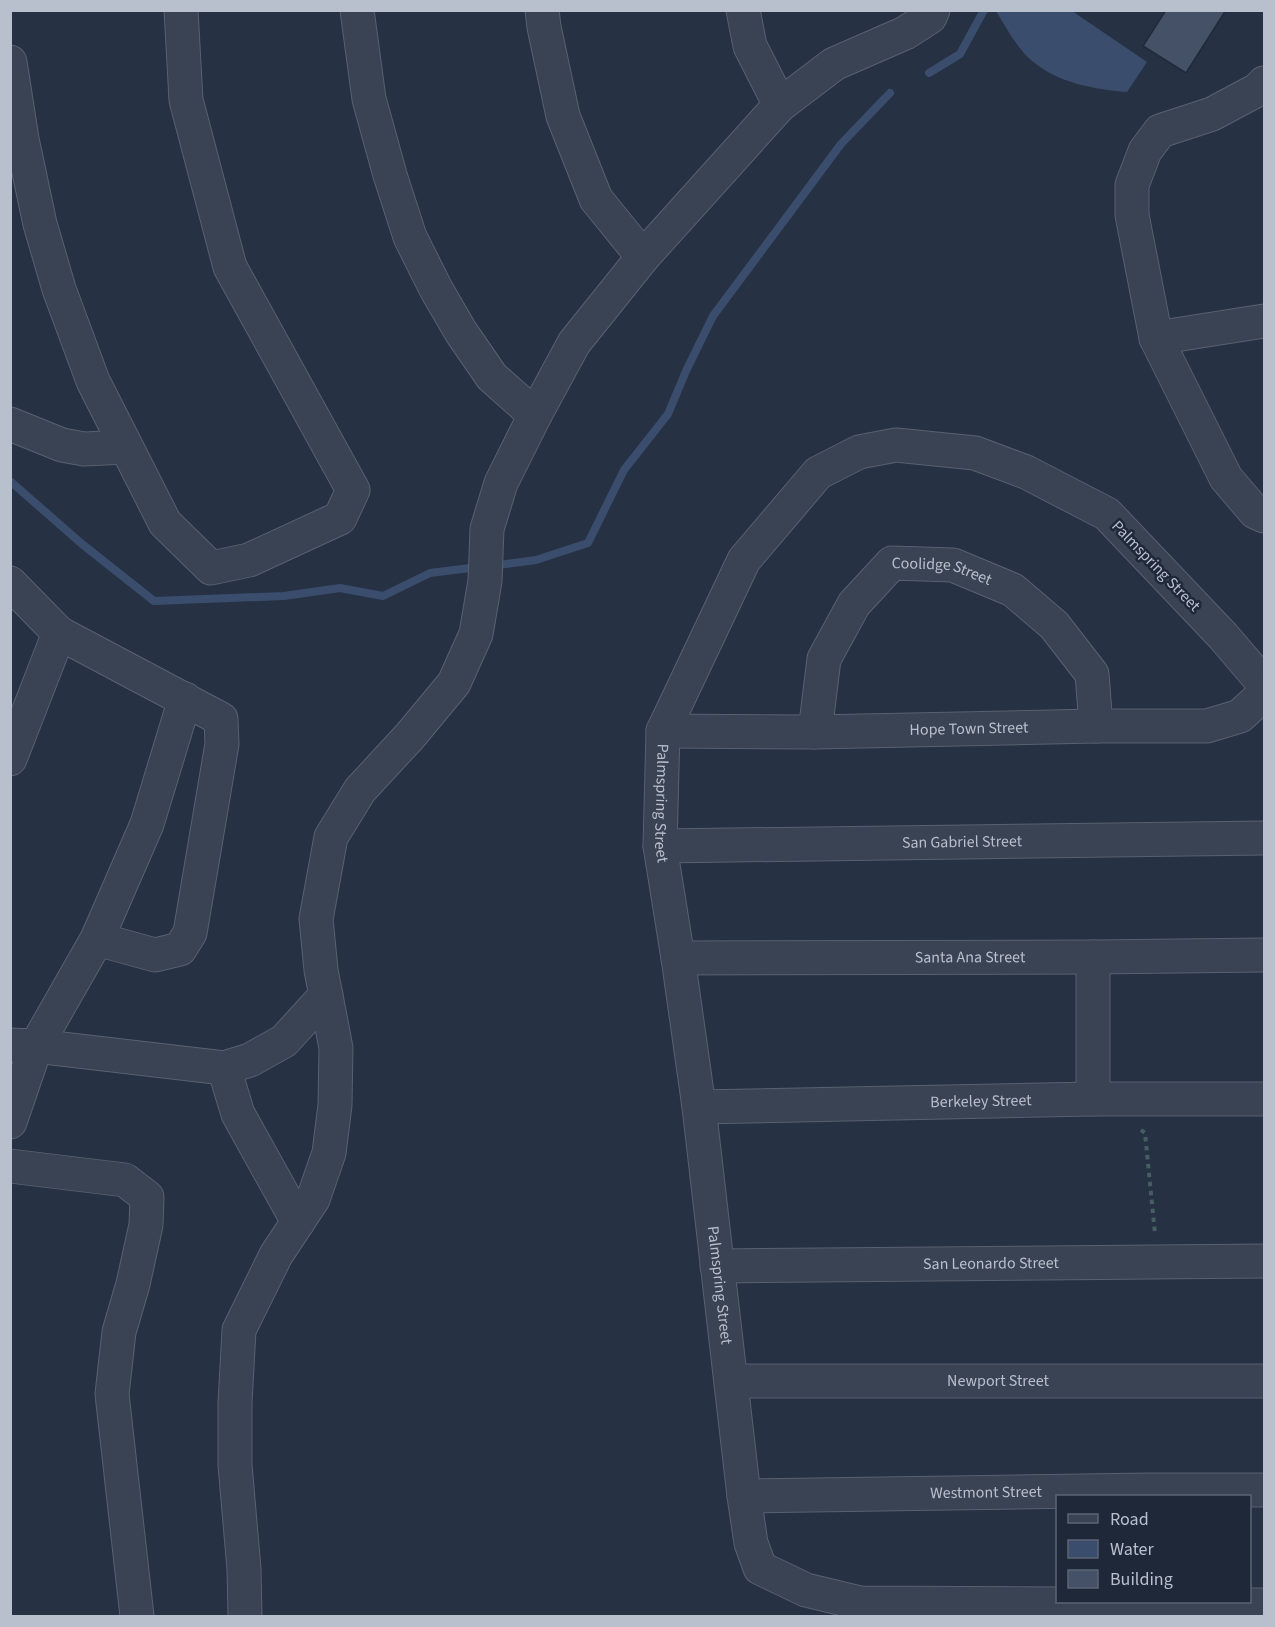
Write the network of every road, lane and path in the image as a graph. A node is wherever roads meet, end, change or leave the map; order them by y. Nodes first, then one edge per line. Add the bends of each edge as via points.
1 (181, 10) edge
2 (357, 10) edge
3 (542, 10) edge
4 (743, 10) edge
5 (933, 10) edge
6 (10, 62) edge
7 (1264, 83) edge
8 (780, 105) junction
9 (643, 257) junction
10 (1264, 321) edge
11 (1156, 338) junction
12 (535, 416) junction
13 (10, 424) edge
14 (126, 447) junction
15 (1264, 516) edge
16 (10, 584) edge
17 (59, 633) junction
18 (1264, 684) edge
19 (1264, 694) edge
20 (185, 699) junction
21 (1096, 726) junction
22 (663, 731) junction
23 (815, 732) junction
24 (10, 759) edge
25 (1264, 838) edge
26 (660, 846) junction
27 (97, 939) junction
28 (1264, 955) edge
29 (1093, 957) junction
30 (678, 958) junction
31 (326, 995) junction
32 (23, 1046) edge
33 (224, 1068) junction
34 (1093, 1099) junction
35 (1264, 1099) edge
36 (699, 1107) junction
37 (10, 1122) edge
38 (1137, 1127) dead end
39 (10, 1166) edge
40 (298, 1222) junction
41 (1157, 1261) junction
42 (1264, 1261) edge
43 (717, 1266) junction
44 (730, 1381) junction
45 (1264, 1381) edge
46 (1264, 1490) edge
47 (744, 1496) junction
48 (1264, 1605) edge
49 (137, 1617) edge
50 (245, 1617) edge

1 - 14 street via 186,100 230,267 353,490 340,518 249,560 211,568 165,523
2 - 12 street via 369,99 411,237 441,298 492,377
3 - 9 street via 563,116 596,199
4 - 8 street via 750,46
5 - 8 street via 930,17 905,33 834,64
6 - 14 street via 33,192 59,289 93,381
7 - 11 street via 1212,114 1160,131 1145,151 1132,185 1132,215
8 - 9 street
9 - 12 street via 574,343
10 - 11 street
11 - 15 street via 1226,478
12 - 31 street via 501,483 488,529 476,634 454,682 360,790 331,837 316,919
13 - 14 street via 62,445
16 - 17 street
17 - 20 street
17 - 24 street
18 - 22 street, Palmspring Street via 1107,514 1026,472 975,453 896,445 859,452 818,473 744,560
19 - 21 street, Hope Town Street via 1240,716 1207,726
20 - 27 street via 147,824
20 - 27 street via 222,719 222,744 190,933 180,949 155,955
21 - 23 street, Hope Town Street
21 - 23 street, Coolidge Street via 1092,674 1054,625 1013,590 953,565 892,563 854,604 824,659
22 - 23 street, Hope Town Street
22 - 26 street, Palmspring Street
25 - 26 street, San Gabriel Street
26 - 30 street, Palmspring Street
27 - 32 street
28 - 29 street, Santa Ana Street
29 - 30 street, Santa Ana Street
29 - 34 street
30 - 36 street, Palmspring Street
31 - 33 street via 284,1041 250,1060
31 - 40 street via 336,1048 335,1105 329,1153 313,1199
32 - 33 street
32 - 37 street
33 - 40 street via 238,1114
34 - 35 street, Berkeley Street
34 - 36 street, Berkeley Street
36 - 43 street, Palmspring Street
38 - 41 path via 1145,1133
39 - 49 street via 125,1180 147,1197 146,1225 119,1332 112,1394
40 - 50 street via 276,1255 239,1329 235,1465
41 - 42 street, San Leonardo Street
41 - 43 street, San Leonardo Street
43 - 44 street, Palmspring Street
44 - 45 street, Newport Street
44 - 47 street, Palmspring Street
46 - 47 street, Westmont Street
47 - 48 street, Palmspring Street via 751,1543 760,1568 806,1590 860,1603

